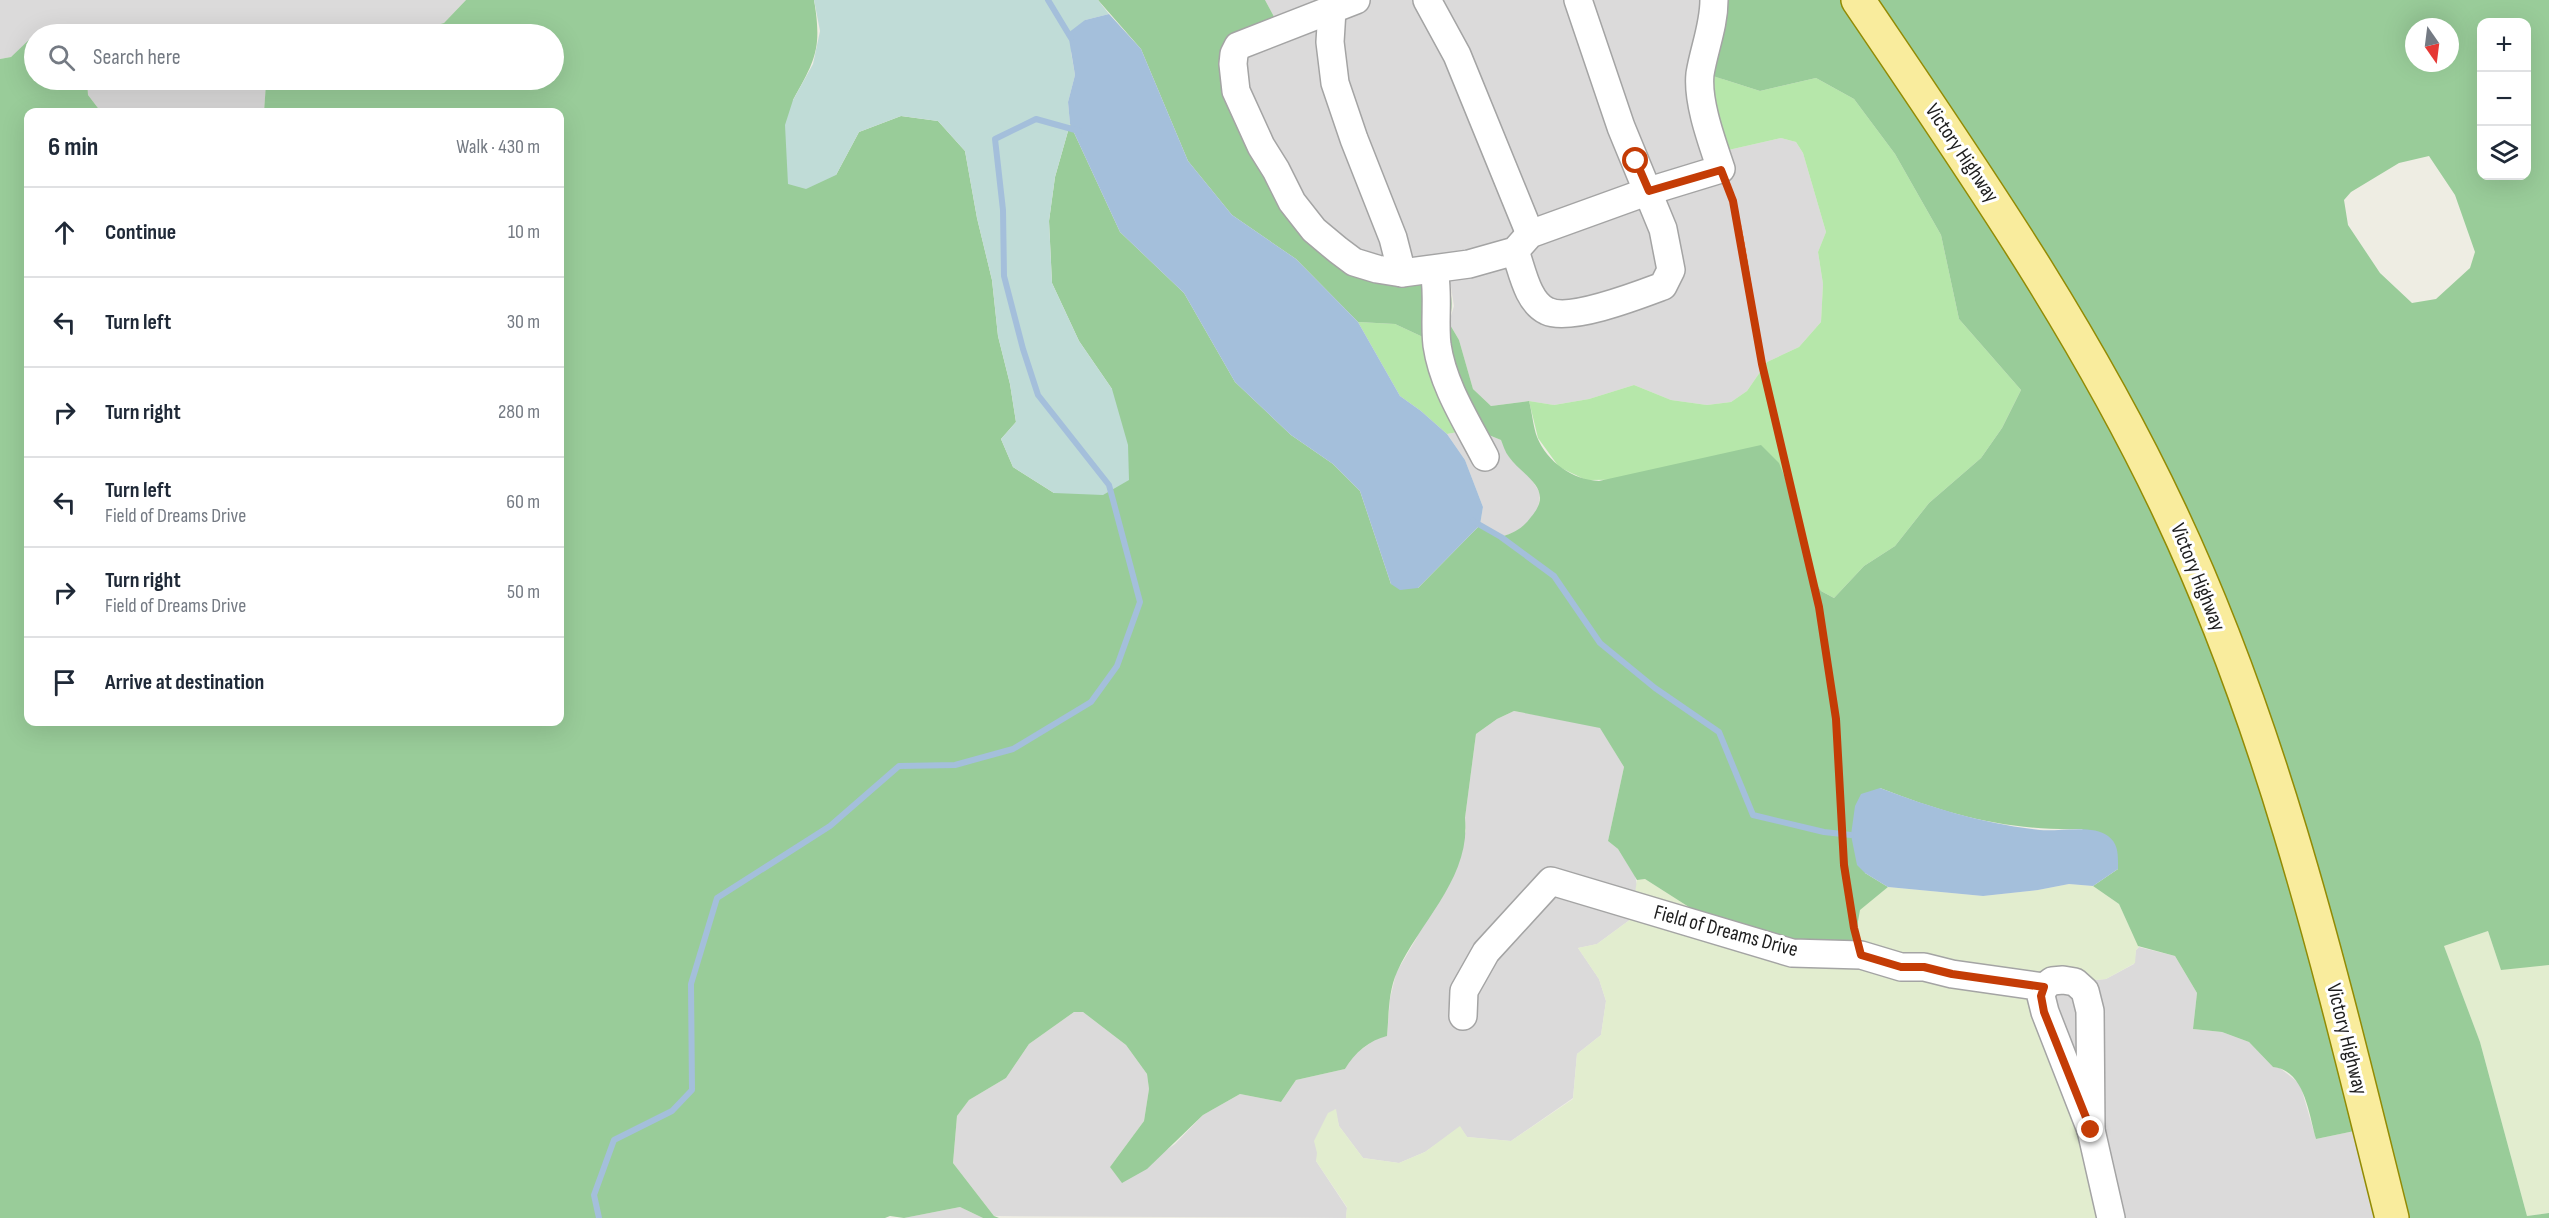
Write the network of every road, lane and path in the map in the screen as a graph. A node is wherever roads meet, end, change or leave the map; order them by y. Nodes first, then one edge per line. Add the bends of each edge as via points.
1 (1427, 0) edge
2 (1578, 0) edge
3 (1714, 0) edge
4 (1858, 0) edge
5 (1344, 5) edge
6 (1721, 170) junction
7 (1649, 191) junction
8 (1523, 242) junction
9 (1434, 270) junction
10 (1402, 273) junction
11 (1485, 457) dead end
12 (1861, 955) junction
13 (2044, 987) junction
14 (1463, 1016) dead end
15 (2091, 1130) junction
16 (2111, 1218) edge
17 (2392, 1218) edge

1 - 8 street via 1457,55
2 - 7 street via 1621,127
3 - 6 street via 1700,87
4 - 17 main road, Victory Highway via 2054,295 2114,398 2188,550 2248,702 2284,809 2320,929
5 - 10 street via 1330,42 1335,83 1393,238
5 - 10 street via 1238,46 1233,64 1236,91 1292,202 1314,230 1354,262
6 - 7 street
6 - 12 path via 1733,201 1762,364 1819,607 1836,719 1848,897
7 - 8 street
7 - 8 street via 1663,229 1671,270 1664,285 1575,314 1547,312 1528,288
8 - 9 street via 1469,264
9 - 10 street
9 - 11 street via 1442,366 1451,393
12 - 13 street, Field of Dreams Drive via 1901,967 1924,967
12 - 14 street, Field of Dreams Drive via 1791,953 1551,881 1485,952 1464,991
13 - 15 street, Field of Dreams Drive via 2044,1012
13 - 15 street, Field of Dreams Drive via 2063,980 2075,982 2085,991 2090,1011
15 - 16 street, Field of Dreams Drive

